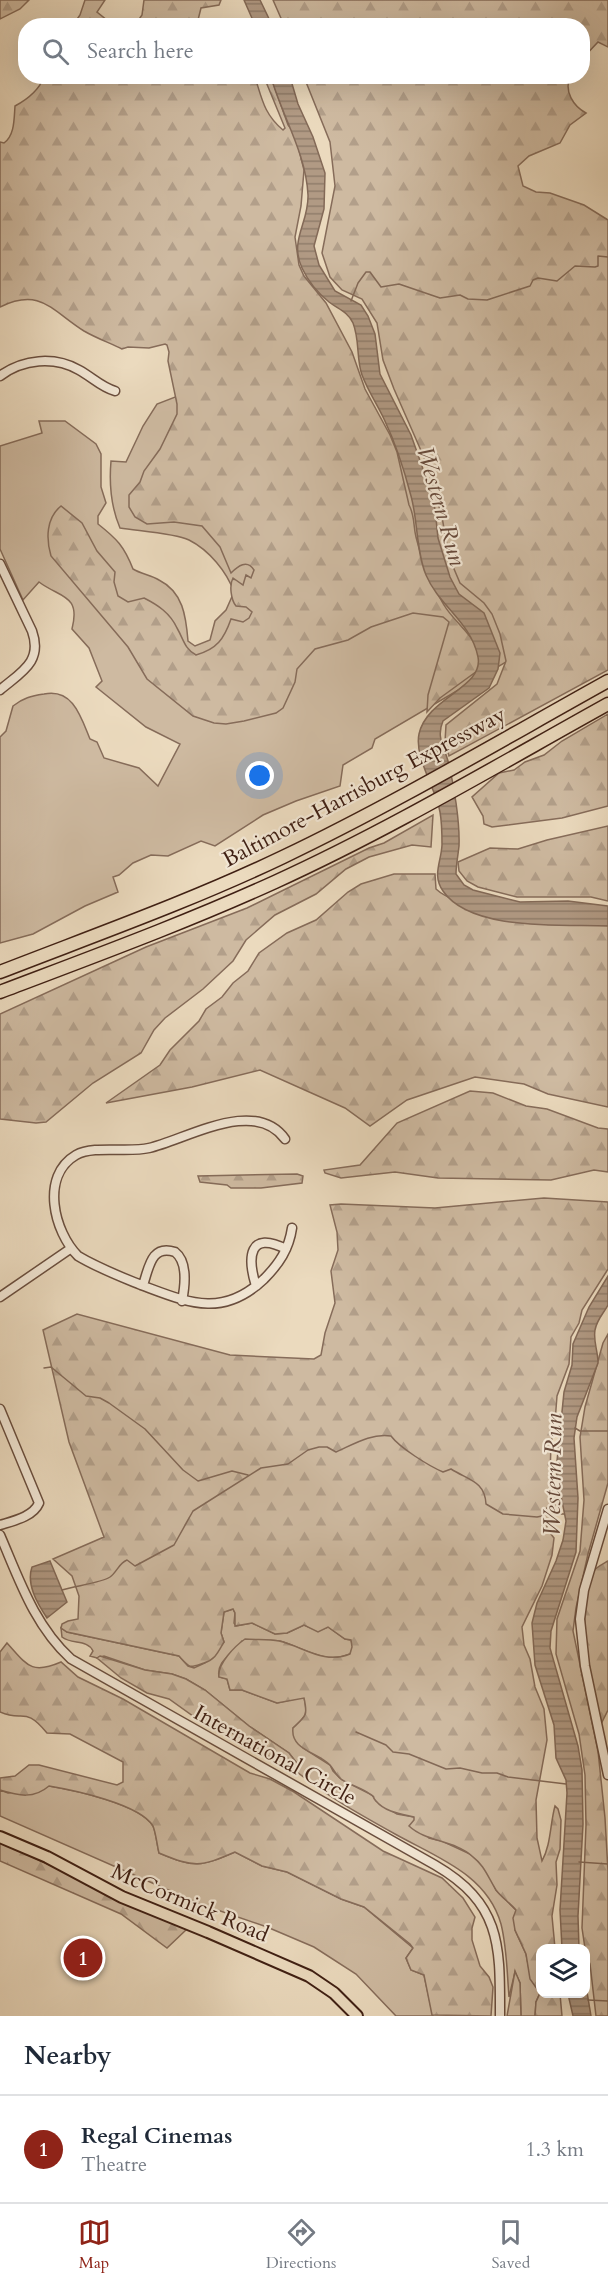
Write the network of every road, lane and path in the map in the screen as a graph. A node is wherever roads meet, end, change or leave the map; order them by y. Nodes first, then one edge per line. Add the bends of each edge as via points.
1 (0, 376) edge
2 (115, 391) dead end
3 (0, 564) edge
4 (608, 681) edge
5 (0, 690) edge
6 (608, 704) edge
7 (0, 972) edge
8 (0, 992) edge
9 (285, 1139) dead end
10 (292, 1228) dead end
11 (70, 1249) junction
12 (286, 1250) junction
13 (143, 1285) junction
14 (256, 1286) junction
15 (0, 1297) edge
16 (182, 1301) junction
17 (0, 1409) edge
18 (608, 1509) edge
19 (0, 1525) edge
20 (0, 1534) edge
21 (608, 1775) edge
22 (0, 1837) edge
23 (357, 2016) edge
24 (500, 2016) edge

1 - 2 street via 17,366 50,361 80,370
3 - 5 street via 32,631 36,651 27,667
4 - 7 highway, Baltimore-Harrisburg Expressway via 331,834 226,883
6 - 8 highway, Baltimore-Harrisburg Expressway via 341,850 155,933
9 - 11 street via 268,1124 238,1121 213,1125 142,1150 77,1155 59,1173 55,1185 57,1218
10 - 12 street
11 - 13 street via 90,1263
11 - 15 street
12 - 14 street
12 - 14 street via 273,1242 254,1248 251,1264
13 - 16 street
13 - 16 street via 156,1252 175,1252 182,1261
14 - 16 street via 213,1303
17 - 19 street via 39,1503 29,1514
18 - 21 street via 579,1619
20 - 24 street, International Circle via 35,1615 71,1659 466,1886 487,1914 496,1937
22 - 23 main road, McCormick Road via 122,1897 309,1976

